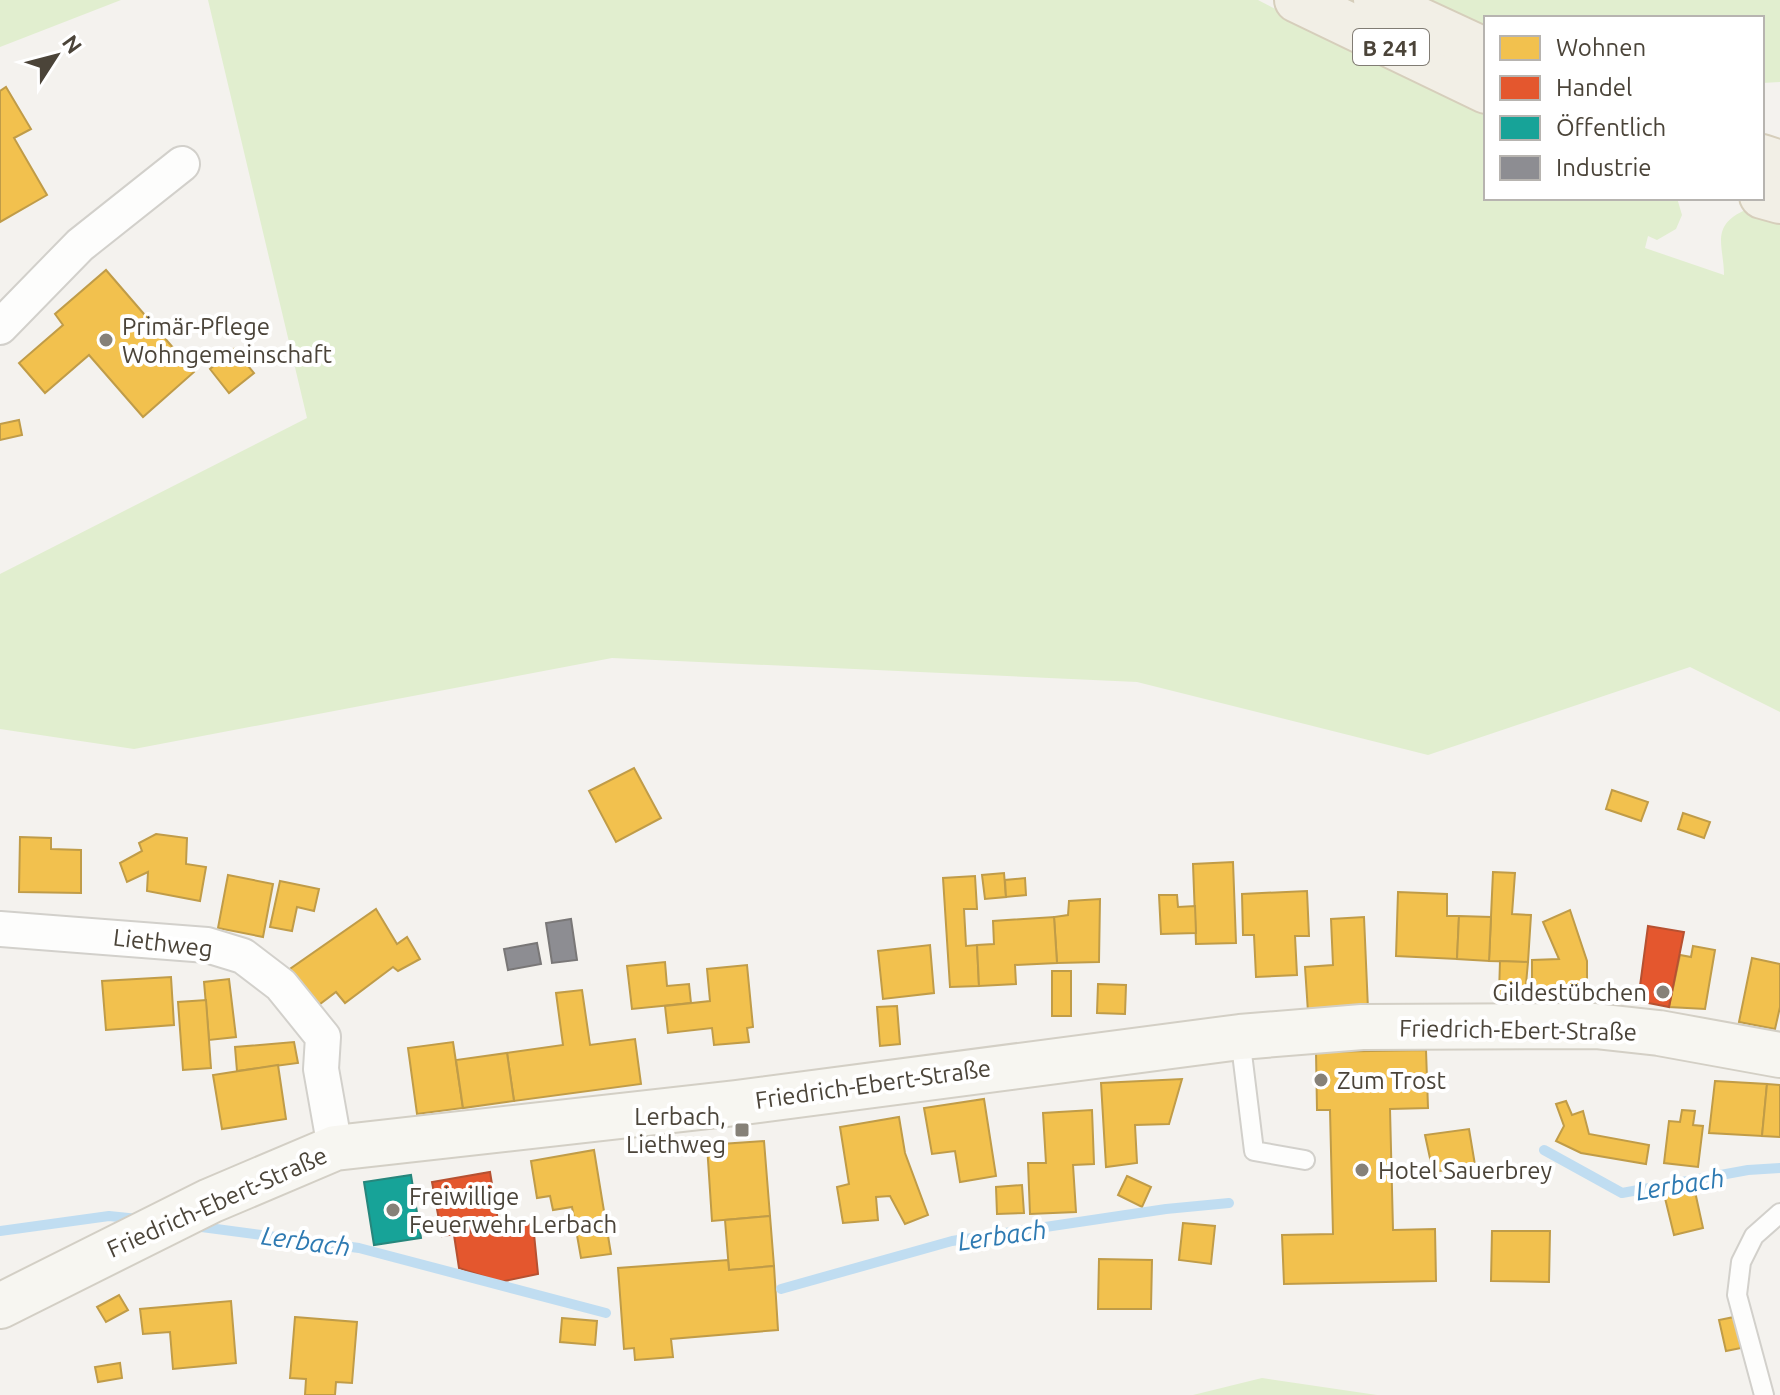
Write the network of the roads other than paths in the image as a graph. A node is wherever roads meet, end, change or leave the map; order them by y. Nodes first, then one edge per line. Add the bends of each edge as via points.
1 (1297, 0) edge
2 (1376, 0) edge
3 (1484, 50) edge
4 (1484, 90) edge
5 (182, 164) dead end
6 (0, 327) edge
7 (0, 929) edge
8 (1240, 1037) junction
9 (1780, 1055) edge
10 (335, 1148) junction
11 (1305, 1160) dead end
12 (1780, 1213) edge
13 (0, 1306) edge
14 (1764, 1395) edge

1 - 4 main road, B 241
2 - 3 main road, B 241
5 - 6 street via 80,245
7 - 10 street, Liethweg via 207,945 243,956 281,985 323,1037 321,1069
8 - 9 street, Friedrich-Ebert-Straße via 1362,1027 1595,1026
8 - 10 street, Friedrich-Ebert-Straße via 736,1103
8 - 11 lane via 1254,1151
10 - 13 street, Friedrich-Ebert-Straße via 210,1201
12 - 14 lane via 1754,1236 1741,1262 1737,1295

